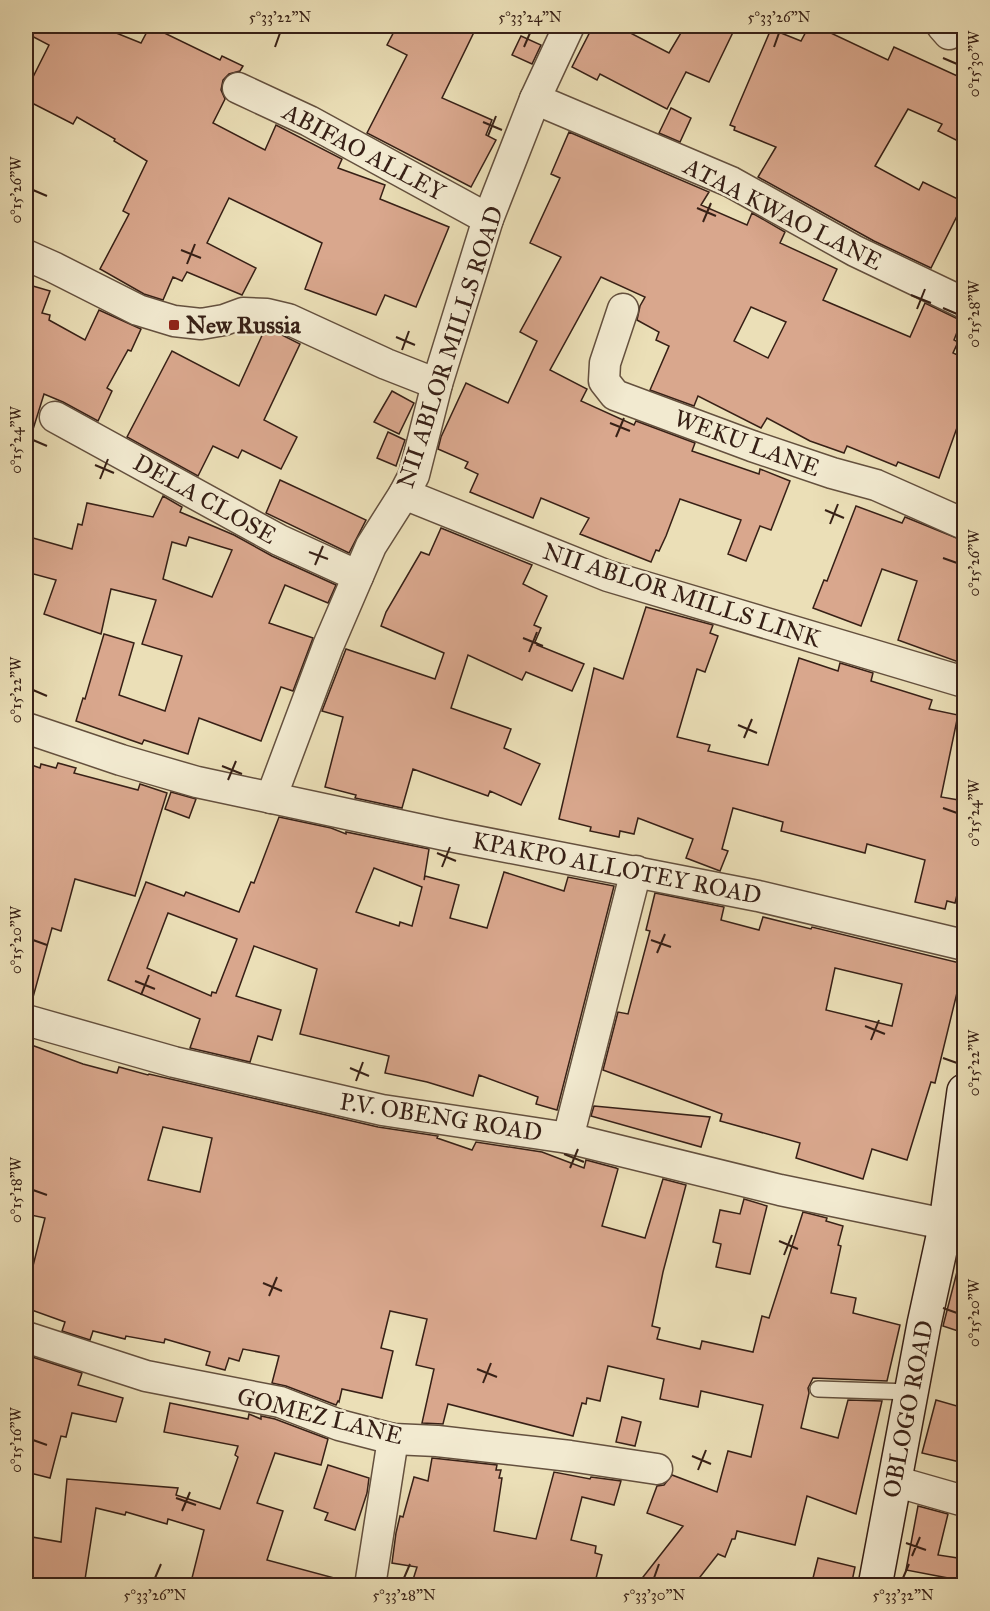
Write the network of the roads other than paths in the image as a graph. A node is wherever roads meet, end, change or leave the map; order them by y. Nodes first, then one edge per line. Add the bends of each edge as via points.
1 (569, 26) edge
2 (238, 88) dead end
3 (535, 99) junction
4 (488, 219) junction
5 (26, 255) edge
6 (964, 303) edge
7 (623, 309) dead end
8 (437, 384) junction
9 (55, 417) dead end
10 (404, 494) junction
11 (964, 524) edge
12 (358, 576) junction
13 (964, 682) edge
14 (26, 728) edge
15 (271, 798) junction
16 (636, 871) junction
17 (964, 945) edge
18 (26, 1020) edge
19 (964, 1091) edge
20 (568, 1138) junction
21 (955, 1226) edge
22 (26, 1337) edge
23 (818, 1389) dead end
24 (911, 1392) junction
25 (393, 1439) junction
26 (657, 1469) dead end
27 (894, 1481) junction
28 (964, 1501) edge
29 (370, 1586) edge
30 (874, 1586) edge

1 - 3 street, NII ABLOR MILLS ROAD
2 - 4 street, ABIFAO ALLEY via 309,121
3 - 4 street, NII ABLOR MILLS ROAD
3 - 6 street, ATAA KWAO LANE via 731,182 855,251
4 - 8 street, NII ABLOR MILLS ROAD
5 - 8 street via 138,310 201,324 243,313 288,319
7 - 11 street, WEKU LANE via 605,363 604,381 615,395 752,446 876,485
8 - 10 street, NII ABLOR MILLS ROAD via 414,475
9 - 12 street, DELA CLOSE via 279,540
10 - 12 street, NII ABLOR MILLS ROAD via 371,546
10 - 13 street, NII ABLOR MILLS LINK via 608,576
12 - 15 street, NII ABLOR MILLS ROAD
14 - 15 street, KPAKPO ALLOTEY ROAD via 153,770
15 - 16 street, KPAKPO ALLOTEY ROAD
16 - 17 street, KPAKPO ALLOTEY ROAD
16 - 20 street
18 - 20 street, P.V. OBENG ROAD via 174,1062 382,1110
19 - 21 main road, OBLOGO ROAD
20 - 21 street, P.V. OBENG ROAD via 780,1190
21 - 24 main road, OBLOGO ROAD
22 - 25 street, GOMEZ LANE via 146,1377 280,1402 339,1425
23 - 24 lane
24 - 27 main road, OBLOGO ROAD
25 - 26 street, GOMEZ LANE via 570,1456
25 - 29 street
27 - 28 street
27 - 30 main road, OBLOGO ROAD

